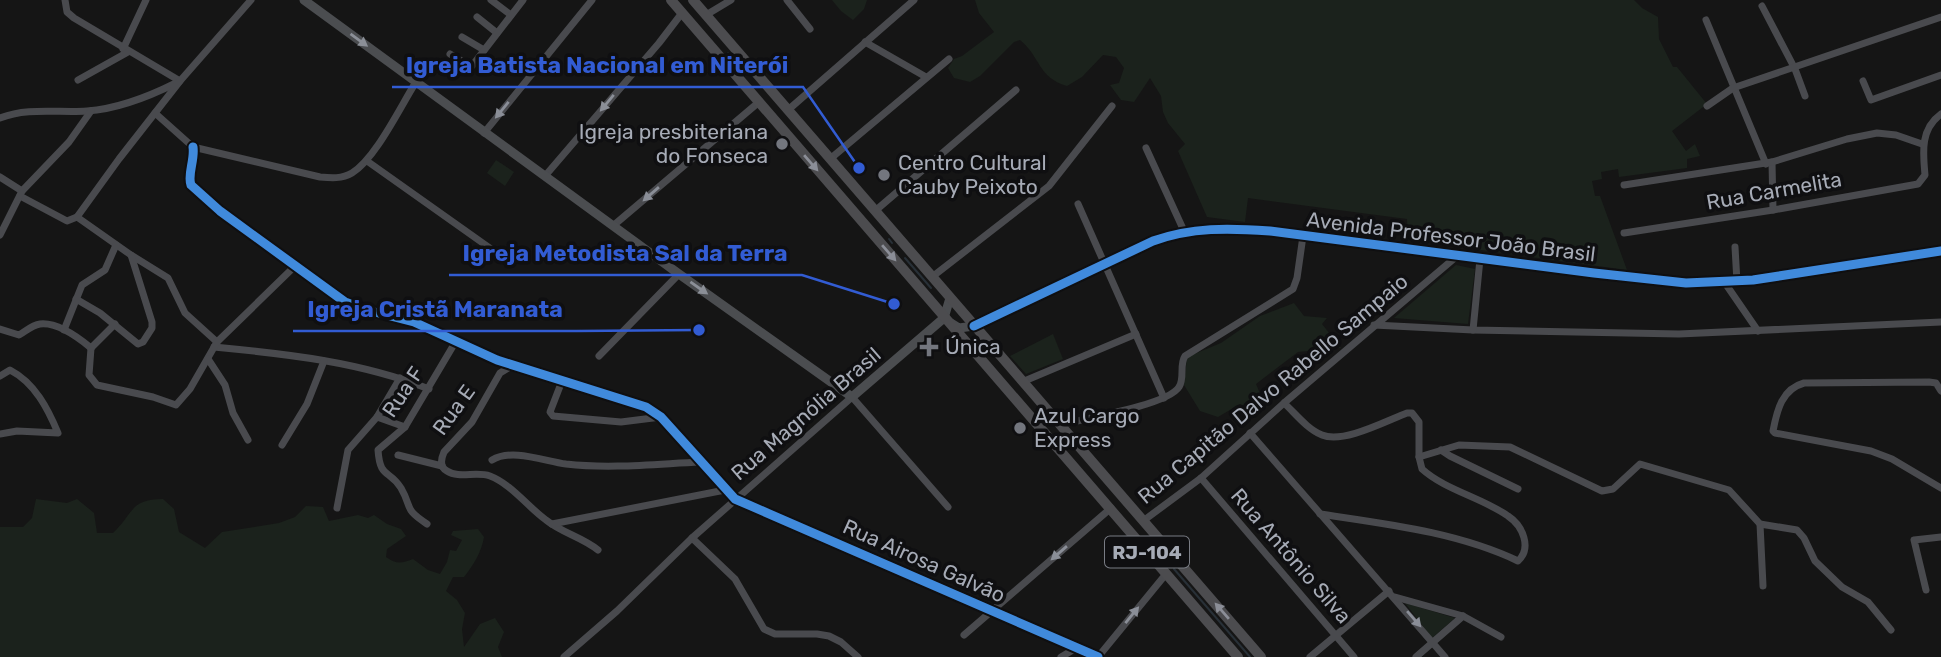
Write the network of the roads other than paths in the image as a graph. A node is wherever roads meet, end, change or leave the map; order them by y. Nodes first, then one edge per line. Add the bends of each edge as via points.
1 (65, 0) edge
2 (146, 0) edge
3 (251, 0) edge
4 (303, 0) edge
5 (491, 0) edge
6 (523, 0) edge
7 (592, 0) edge
8 (671, 0) edge
9 (693, 0) edge
10 (731, 0) edge
11 (787, 0) edge
12 (914, 0) edge
13 (1762, 6) dead end
14 (682, 13) junction
15 (511, 15) junction
16 (706, 15) junction
17 (477, 17) dead end
18 (1941, 17) edge
19 (1706, 20) dead end
20 (810, 29) dead end
21 (497, 33) junction
22 (462, 37) dead end
23 (865, 42) junction
24 (126, 50) junction
25 (484, 50) junction
26 (450, 54) dead end
27 (949, 58) dead end
28 (1795, 69) junction
29 (1941, 75) edge
30 (926, 77) junction
31 (78, 80) dead end
32 (180, 81) junction
33 (1863, 81) dead end
34 (416, 82) junction
35 (1734, 88) junction
36 (1016, 90) dead end
37 (1805, 96) dead end
38 (759, 102) junction
39 (1112, 106) dead end
40 (1707, 106) dead end
41 (788, 110) junction
42 (91, 111) junction
43 (155, 113) junction
44 (1941, 114) edge
45 (0, 118) edge
46 (484, 133) junction
47 (1923, 144) junction
48 (193, 147) junction
49 (1146, 148) dead end
50 (830, 159) junction
51 (367, 161) junction
52 (1769, 163) junction
53 (545, 176) junction
54 (0, 177) edge
55 (1624, 185) dead end
56 (21, 194) junction
57 (1078, 204) dead end
58 (1773, 210) junction
59 (875, 211) junction
60 (77, 217) junction
61 (614, 225) junction
62 (1184, 231) junction
63 (1625, 233) dead end
64 (0, 235) edge
65 (1303, 236) junction
66 (116, 245) junction
67 (1735, 247) dead end
68 (494, 251) dead end
69 (1941, 251) edge
70 (131, 255) junction
71 (1457, 256) junction
72 (1480, 259) junction
73 (1104, 263) junction
74 (294, 267) junction
75 (679, 274) junction
76 (932, 277) junction
77 (1737, 282) junction
78 (1726, 283) junction
79 (950, 298) junction
80 (76, 299) junction
81 (944, 318) junction
82 (1941, 322) edge
83 (115, 324) junction
84 (1374, 325) junction
85 (974, 326) junction
86 (0, 329) edge
87 (64, 330) junction
88 (1473, 330) junction
89 (1758, 331) junction
90 (1136, 334) junction
91 (456, 341) junction
92 (216, 344) junction
93 (92, 348) junction
94 (599, 356) dead end
95 (208, 359) junction
96 (324, 360) junction
97 (497, 360) junction
98 (513, 365) junction
99 (500, 373) junction
100 (0, 376) edge
101 (400, 377) junction
102 (562, 381) junction
103 (1022, 382) junction
104 (429, 389) junction
105 (1941, 391) edge
106 (852, 397) junction
107 (1164, 398) junction
108 (1284, 402) junction
109 (660, 417) junction
110 (377, 418) junction
111 (1059, 425) junction
112 (405, 426) junction
113 (1250, 433) junction
114 (0, 435) edge
115 (248, 440) dead end
116 (282, 445) dead end
117 (1441, 450) junction
118 (398, 455) dead end
119 (1419, 457) junction
120 (492, 460) dead end
121 (701, 462) junction
122 (442, 466) junction
123 (1200, 478) junction
124 (1941, 488) edge
125 (1517, 489) dead end
126 (725, 490) junction
127 (736, 499) junction
128 (948, 507) dead end
129 (337, 508) dead end
130 (1111, 508) junction
131 (1320, 514) junction
132 (1143, 521) junction
133 (427, 524) dead end
134 (552, 524) junction
135 (1759, 524) junction
136 (1941, 537) edge
137 (692, 538) junction
138 (598, 550) dead end
139 (1166, 574) junction
140 (1763, 586) dead end
141 (1926, 590) dead end
142 (1392, 594) junction
143 (993, 610) junction
144 (1463, 616) junction
145 (1891, 630) dead end
146 (964, 635) dead end
147 (1336, 636) junction
148 (1501, 637) dead end
149 (1434, 642) junction
150 (1078, 647) junction
151 (564, 657) edge
152 (858, 657) edge
153 (1061, 657) edge
154 (1098, 657) edge
155 (1238, 657) edge
156 (1261, 657) edge
157 (1310, 657) edge
158 (1354, 657) edge
159 (1416, 657) edge
160 (1445, 657) edge

1 - 24 street via 69,14
2 - 24 street
3 - 32 street
4 -> 34 main road
5 - 15 street
6 - 15 street
7 -> 46 street
8 - 14 highway, RJ-104
9 - 16 highway, RJ-104
10 - 16 street
11 - 20 street
12 - 23 street
13 - 28 street
14 - 38 highway, RJ-104
14 -> 53 street
15 - 21 street
16 - 41 highway, RJ-104
17 - 21 street
18 - 28 street
19 - 35 street
21 - 25 street
22 - 25 street
23 - 30 street
23 - 41 street
24 - 31 street
24 - 32 street
25 - 26 street via 472,66
27 - 30 street
28 - 35 street
28 - 37 street
29 - 33 street via 1870,100
30 - 50 street
32 - 42 street via 154,94
32 - 43 street
34 - 46 main road
34 - 51 street
35 - 40 street
35 - 52 street
36 - 59 street
38 -> 61 street
38 -> 81 highway, RJ-104
39 - 76 street via 1049,186
41 - 50 highway, RJ-104
42 - 45 street via 18,113
42 - 56 street
43 - 48 street
43 - 60 street
44 - 47 street
46 - 53 main road
47 - 52 street via 1877,133
47 - 58 street, Rua Carmelita via 1925,175 1918,184
48 - 51 street via 327,177 350,174
48 - 74 street via 191,185
49 - 62 street
50 - 59 highway, RJ-104
51 - 68 street
52 - 55 street
52 - 58 street
53 - 61 main road
54 - 56 street
56 - 60 street via 67,221
56 - 64 street
57 - 73 street
58 - 63 street, Rua Carmelita
59 - 76 highway, RJ-104
60 - 66 street
61 - 75 main road
62 - 65 main road, Avenida Professor João Brasil via 1232,228
62 - 73 main road, Avenida Professor João Brasil
65 - 71 main road, Avenida Professor João Brasil
65 - 107 street via 1293,289 1185,356 1180,387
66 - 70 street
66 - 80 street via 105,270 85,281
67 - 77 street
69 - 77 main road, Avenida Professor João Brasil
70 - 83 street via 152,328 140,344
70 - 92 street via 168,278 185,313
71 - 72 main road, Avenida Professor João Brasil
71 - 84 street, Rua Capitão Dalvo Rabello Sampaio
72 - 78 main road, Avenida Professor João Brasil via 1686,283
72 - 88 street
73 - 85 main road, Avenida Professor João Brasil
73 - 90 street
74 - 91 street via 345,302 414,322
74 - 92 street
75 - 94 street
75 -> 106 main road
76 - 79 highway, RJ-104
77 - 78 main road, Avenida Professor João Brasil
78 - 89 street
79 - 81 main road
79 - 85 highway, RJ-104
80 - 83 street
80 - 87 street
81 - 85 main road via 959,328
81 - 106 main road, Rua Magnólia Brasil
81 - 130 highway, RJ-104
82 - 89 street
83 - 93 street
84 - 88 street
84 - 108 street, Rua Capitão Dalvo Rabello Sampaio
85 - 103 highway, RJ-104
86 - 87 street via 19,335 45,324
87 - 93 street
88 - 89 street
90 - 103 street
90 - 107 street
91 - 97 street
91 - 104 street, Rua F
92 - 95 street
92 - 96 street
93 - 95 street via 89,375 97,385 175,405
95 - 115 street via 225,385
96 - 101 street
96 - 116 street via 307,404
97 - 98 street
97 - 99 street, Rua E
98 - 99 street, Rua E
98 - 102 street
99 - 122 street, Rua E via 472,422 444,452
100 - 114 street via 10,370 32,386 58,433
101 - 104 street
101 - 110 street
102 - 109 street via 646,407
102 - 109 street via 550,414 621,422
103 - 111 highway, RJ-104
104 - 112 street, Rua F
105 - 124 street via 1929,382 1804,383 1791,389 1779,404 1774,433 1871,451
106 - 127 street, Rua Magnólia Brasil
106 - 128 street
107 - 111 street
108 - 113 street, Rua Capitão Dalvo Rabello Sampaio
108 - 119 street via 1324,436 1349,435 1412,413 1419,422
109 - 121 street, Rua Airosa Galvão
110 - 112 street
110 - 129 street via 348,450
111 - 132 highway, RJ-104
112 - 133 street, Rua F via 380,448 380,466 401,489 410,511
113 - 123 street, Rua Capitão Dalvo Rabello Sampaio
113 - 131 street
117 - 119 street
117 - 125 street
117 - 135 street via 1459,445 1510,447 1602,491 1613,489 1640,464 1729,489
118 - 122 street
119 - 131 street via 1427,473 1512,520 1527,546 1519,561 1465,541
120 - 121 street via 507,455 606,466
121 - 126 street, Rua Airosa Galvão
122 - 134 street, Rua E via 455,474 500,481
123 - 132 street, Rua Capitão Dalvo Rabello Sampaio
123 - 147 street, Rua Antônio Silva
126 - 127 street, Rua Airosa Galvão
126 - 134 street
127 - 137 street, Rua Magnólia Brasil
127 - 143 street, Rua Airosa Galvão
130 - 139 highway, RJ-104
130 -> 143 street
131 - 142 street
156 -> 132 highway, RJ-104
134 - 138 street
135 - 140 street
135 - 145 street via 1797,530 1815,561 1842,587 1868,602
136 - 141 street via 1914,540
137 - 151 street, Rua Magnólia Brasil
137 - 152 street via 735,579 764,629 775,634 829,636
154 -> 139 street
139 - 155 highway, RJ-104
142 - 144 street
142 - 147 street
142 -> 149 street
143 - 146 street
143 - 150 street, Rua Airosa Galvão
144 - 148 street
144 - 149 street
147 - 157 street
147 - 158 street, Rua Antônio Silva
149 - 159 street
149 - 160 street
150 - 153 street
150 - 154 street, Rua Airosa Galvão

